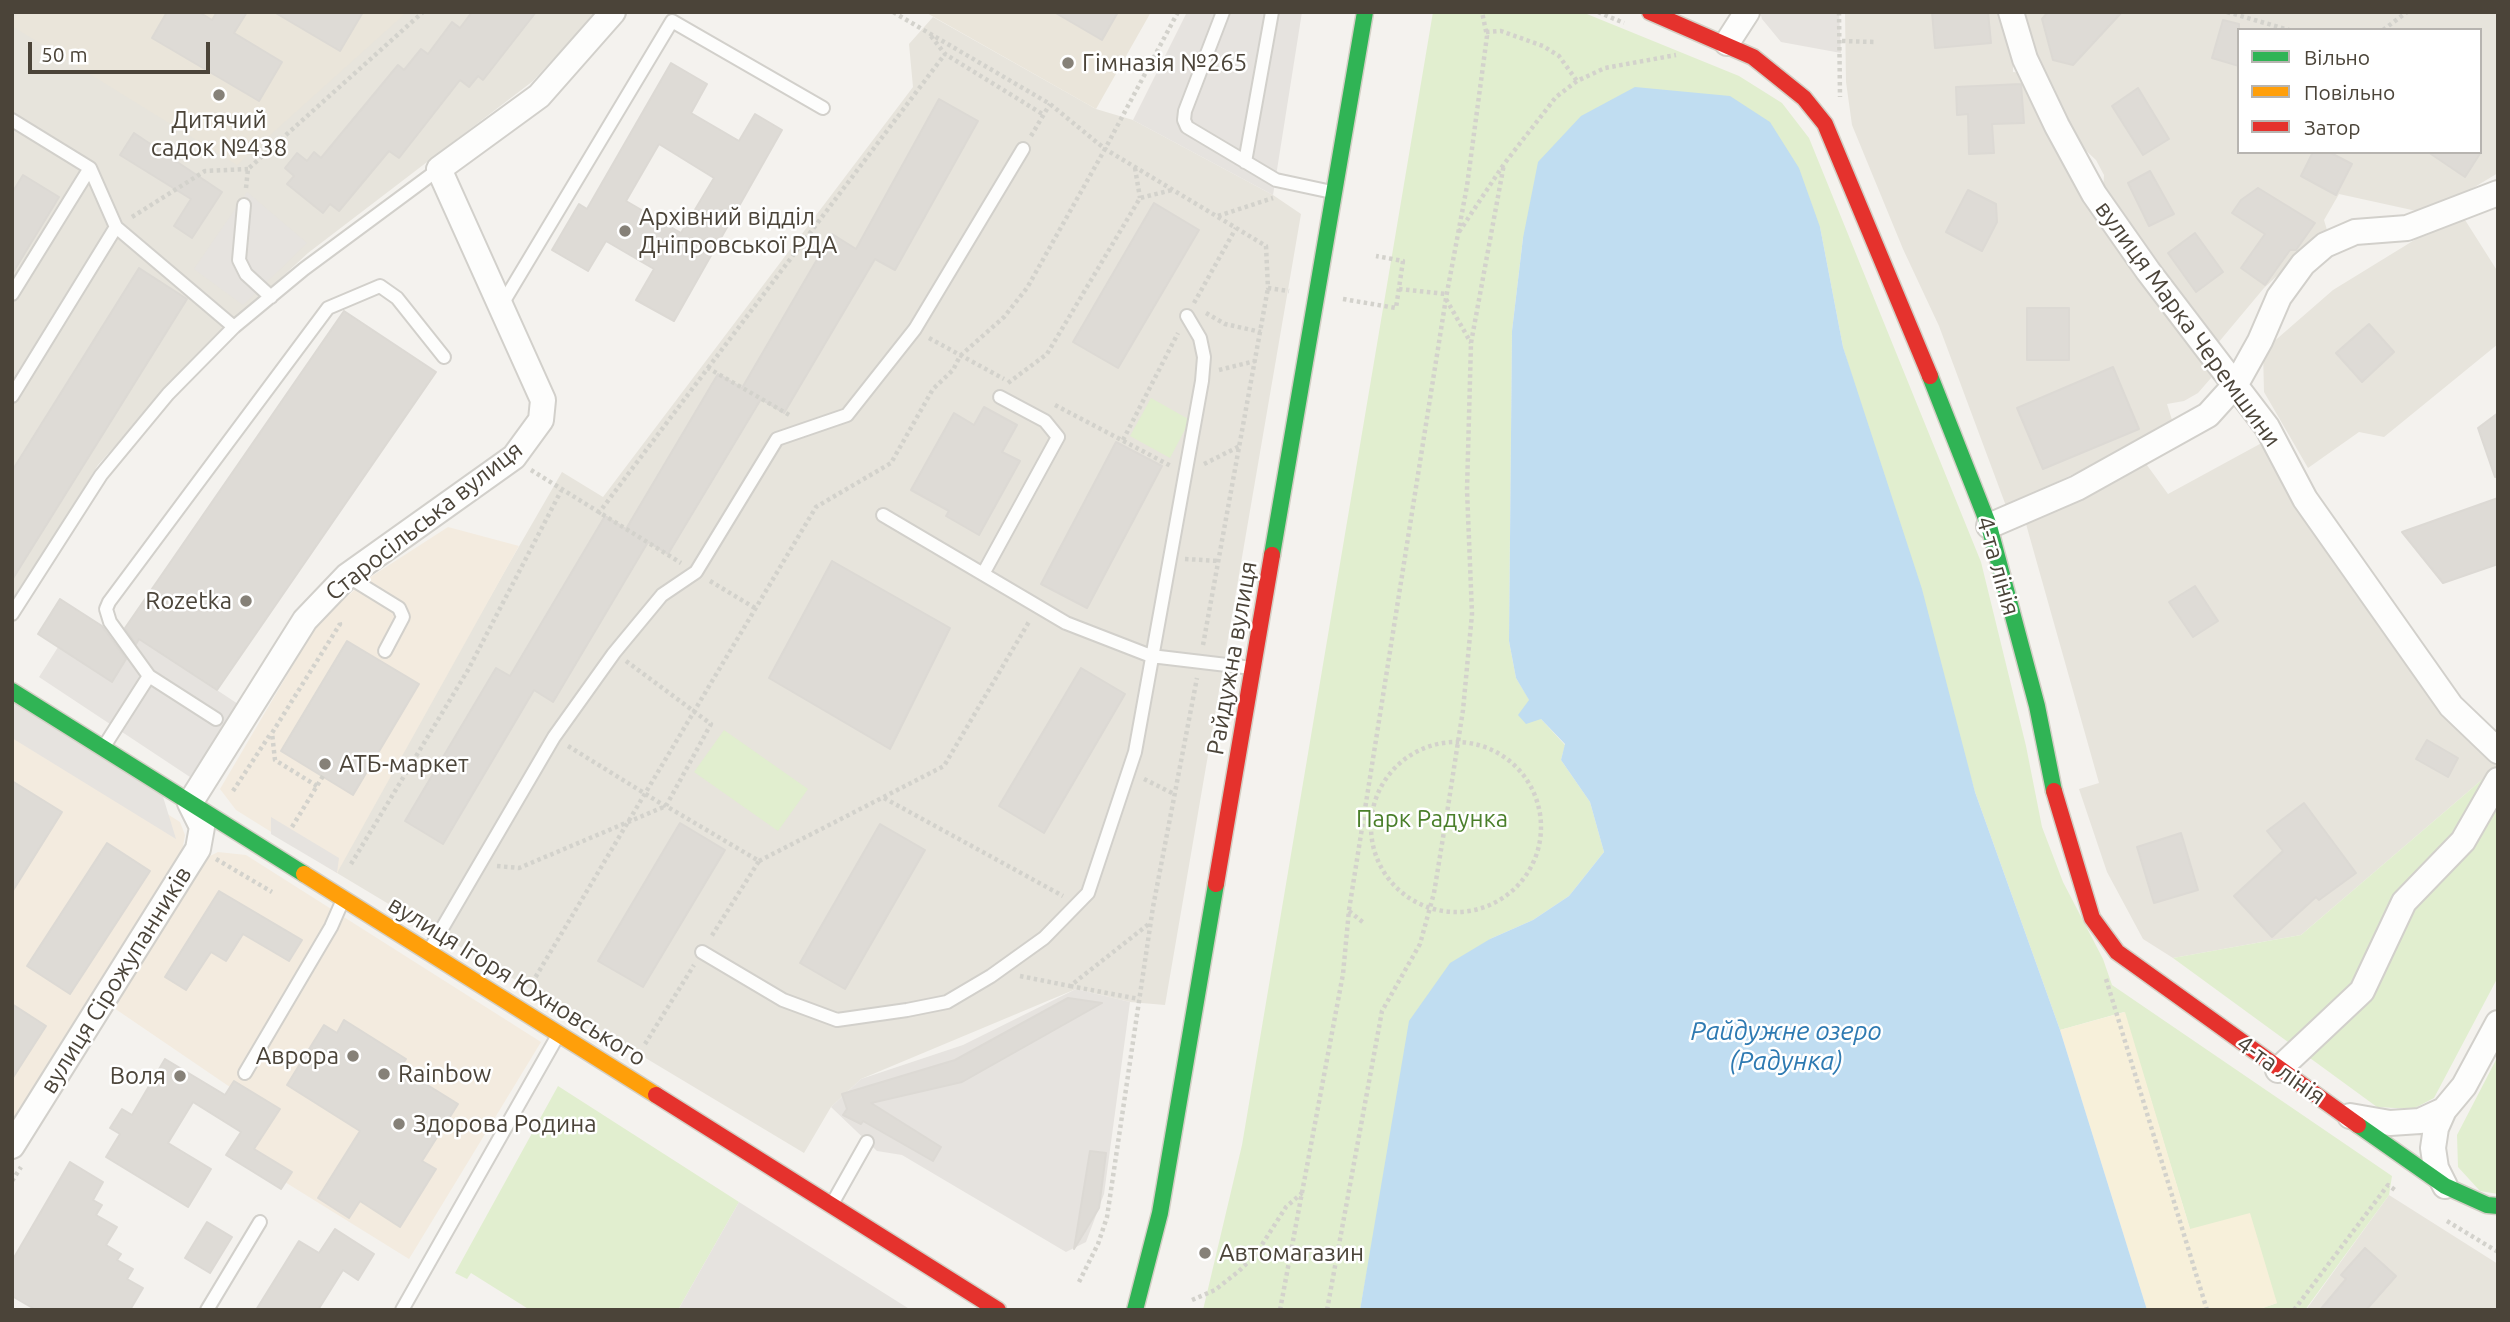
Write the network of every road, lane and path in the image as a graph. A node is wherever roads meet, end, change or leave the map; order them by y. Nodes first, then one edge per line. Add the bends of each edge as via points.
1 (423, 12) edge
2 (613, 12) edge
3 (893, 12) edge
4 (1178, 12) edge
5 (1223, 12) edge
6 (1272, 12) edge
7 (1365, 12) edge
8 (1482, 12) edge
9 (1598, 12) edge
10 (1650, 12) edge
11 (1747, 12) edge
12 (2011, 12) edge
13 (2227, 12) edge
14 (2407, 12) edge
15 (1632, 27) dead end
16 (2282, 28) edge
17 (2386, 28) edge
18 (927, 32) junction
19 (1486, 32) junction
20 (1842, 41) dead end
21 (1875, 42) dead end
22 (1727, 44) junction
23 (945, 54) junction
24 (1679, 54) dead end
25 (1577, 82) junction
26 (1050, 104) junction
27 (823, 107) dead end
28 (12, 120) edge
29 (1023, 149) dead end
30 (1105, 149) junction
31 (1245, 162) junction
32 (1504, 164) junction
33 (1135, 167) junction
34 (90, 168) junction
35 (247, 169) junction
36 (439, 169) junction
37 (1173, 190) junction
38 (1333, 192) junction
39 (2498, 193) edge
40 (1273, 197) dead end
41 (1140, 198) junction
42 (244, 205) joint
43 (1217, 216) junction
44 (116, 227) junction
45 (1236, 228) junction
46 (1457, 236) junction
47 (1266, 246) dead end
48 (1376, 256) dead end
49 (1268, 288) dead end
50 (1399, 289) junction
51 (12, 294) edge
52 (1446, 296) junction
53 (271, 297) junction
54 (1377, 305) dead end
55 (501, 306) junction
56 (1187, 316) joint
57 (234, 327) junction
58 (915, 329) junction
59 (1261, 332) junction
60 (1471, 343) junction
61 (960, 356) junction
62 (444, 357) dead end
63 (1255, 361) junction
64 (708, 368) junction
65 (1203, 374) junction
66 (1009, 381) junction
67 (2236, 384) junction
68 (1020, 387) dead end
69 (12, 396) edge
70 (1000, 397) joint
71 (1043, 398) dead end
72 (810, 428) junction
73 (1123, 440) junction
74 (1240, 445) junction
75 (514, 457) junction
76 (1186, 474) junction
77 (561, 491) junction
78 (598, 514) junction
79 (883, 515) dead end
80 (1989, 526) junction
81 (1168, 559) junction
82 (1219, 561) junction
83 (696, 572) junction
84 (983, 574) junction
85 (340, 582) junction
86 (1038, 606) junction
87 (755, 608) junction
88 (12, 614) edge
89 (384, 651) dead end
90 (614, 653) junction
91 (1151, 656) junction
92 (1200, 662) junction
93 (1254, 668) junction
94 (149, 676) junction
95 (13, 694) edge
96 (694, 709) junction
97 (216, 719) dead end
98 (272, 733) junction
99 (554, 737) junction
100 (1458, 742) junction
101 (103, 748) junction
102 (2498, 751) edge
103 (1127, 771) junction
104 (323, 776) dead end
105 (2498, 780) edge
106 (317, 786) junction
107 (233, 791) dead end
108 (644, 793) junction
109 (1174, 794) junction
110 (883, 797) junction
111 (190, 803) junction
112 (666, 806) junction
113 (1364, 819) junction
114 (1371, 820) junction
115 (625, 824) junction
116 (292, 827) dead end
117 (242, 835) junction
118 (205, 853) junction
119 (759, 861) junction
120 (351, 864) dead end
121 (480, 864) junction
122 (284, 899) dead end
123 (343, 899) junction
124 (1077, 904) junction
125 (1430, 908) junction
126 (1349, 910) junction
127 (1151, 922) junction
128 (1365, 924) dead end
129 (428, 952) junction
130 (702, 952) junction
131 (2102, 965) dead end
132 (996, 972) junction
133 (1070, 986) junction
134 (1139, 999) junction
135 (517, 1008) junction
136 (2498, 1023) edge
137 (559, 1034) junction
138 (645, 1044) dead end
139 (2278, 1070) junction
140 (246, 1073) dead end
141 (2444, 1110) junction
142 (2345, 1115) junction
143 (867, 1142) dead end
144 (20, 1152) edge
145 (12, 1181) edge
146 (2445, 1186) junction
147 (2399, 1192) dead end
148 (1301, 1193) junction
149 (832, 1205) junction
150 (2498, 1206) edge
151 (2443, 1219) dead end
152 (260, 1222) dead end
153 (2498, 1252) edge
154 (1079, 1282) dead end
155 (1192, 1300) dead end
156 (207, 1310) edge
157 (402, 1310) edge
158 (998, 1310) edge
159 (1135, 1310) edge
160 (1280, 1310) edge
161 (1327, 1310) edge
162 (2207, 1310) edge
163 (2294, 1310) edge

1 - 35 path
2 - 36 street via 540,96
3 - 18 path
4 - 30 path
5 - 31 lane via 1184,120 1193,131
6 - 31 lane
7 - 38 street, Райдужна вулиця
8 - 19 path
9 - 15 path
10 - 22 street, 4-та лінія
11 - 22 street
12 - 67 street, вулиця Марка Черемшини via 2025,59 2094,194
13 - 16 path
14 - 17 path
18 - 23 path
18 - 26 path
19 - 25 path via 1501,31 1544,46 1559,56
19 - 46 path
20 - 21 path
22 - 80 street, 4-та лінія via 1753,57 1804,98 1825,124 1890,274
23 - 26 path via 1044,115
23 - 64 path
24 - 25 path via 1605,68
25 - 32 path via 1556,97
26 - 30 path
27 - 55 lane via 673,22
28 - 34 lane
29 - 58 lane
30 - 33 path
30 - 61 path via 1027,288 1004,317
31 - 38 lane via 1276,180
32 - 46 path
32 - 60 path
33 - 37 path
33 - 41 path
34 - 44 lane
34 - 51 lane
35 - 42 path
35 - 44 path via 205,171
36 - 53 lane
36 - 55 street, Старосільська вулиця
37 - 41 path
37 - 43 path
38 - 93 street, Райдужна вулиця
39 - 67 street via 2407,228 2355,232 2325,245 2303,264 2279,297
40 - 43 path
41 - 66 path via 1047,354
42 - 53 lane via 239,260 246,274
43 - 45 path
44 - 57 lane
44 - 69 lane
45 - 47 path
45 - 59 path via 1193,305 1225,324
46 - 52 path
48 - 50 path via 1403,261
49 - 59 path
50 - 52 path
50 - 54 path via 1396,308
52 - 60 path
52 - 113 path
53 - 57 lane
55 - 75 street, Старосільська вулиця via 543,400 541,420
56 - 65 lane via 1200,338
56 - 73 path
57 - 88 lane via 168,394 101,475
58 - 61 path
58 - 72 lane via 847,415
59 - 63 path
60 - 100 path via 1467,490 1472,614
61 - 66 path
61 - 87 path via 933,389 891,463 816,507
62 - 94 lane via 397,298 380,286 328,308 109,602 110,622
63 - 65 path
63 - 74 path
64 - 72 path
64 - 78 path
65 - 76 lane
66 - 68 path
66 - 70 path
67 - 80 street via 2208,415 2077,488
67 - 102 street, вулиця Марка Черемшини via 2267,427 2305,499 2451,706
70 - 84 lane via 1045,421 1058,437
71 - 73 path
72 - 83 lane via 778,439
73 - 76 path
74 - 76 path
74 - 82 path
75 - 77 path
75 - 85 street, Старосільська вулиця
76 - 81 lane
77 - 78 path
77 - 120 path via 468,670
78 - 83 path
79 - 84 lane
80 - 139 street, 4-та лінія via 2037,706 2057,803 2092,918 2117,952
81 - 82 path
81 - 91 lane
82 - 92 path
83 - 87 path
83 - 90 lane via 662,595
84 - 86 lane
85 - 89 lane via 399,608 403,617
85 - 98 path via 340,624
85 - 111 street, Старосільська вулиця via 305,620
86 - 91 lane via 1066,623
86 - 110 path via 944,766
87 - 96 path
90 - 96 path
90 - 99 lane
91 - 92 lane
91 - 103 lane via 1135,752
92 - 93 lane
92 - 109 path
93 - 159 street, Райдужна вулиця via 1160,1213
94 - 97 lane
94 - 101 lane
95 - 101 street, вулиця Ігоря Юхновського
96 - 108 path
96 - 112 path via 711,724
98 - 106 path via 275,760
98 - 107 path
99 - 108 path
99 - 121 lane
100 - 114 path via 1427,746 1405,758 1387,777
100 - 125 path
100 - 125 path via 1502,754 1521,771 1535,793 1542,818 1540,846 1530,872 1511,893 1487,907 1460,912
101 - 111 street, вулиця Ігоря Юхновського
103 - 109 path
103 - 124 lane via 1088,893
104 - 106 path
105 - 139 street via 2463,841 2404,902 2362,991
106 - 116 path
108 - 112 path
108 - 115 path
109 - 127 path
110 - 119 path
110 - 124 path
111 - 117 street, вулиця Ігоря Юхновського
111 - 118 street, вулиця Сірожупанників via 202,827
112 - 115 path
112 - 119 path
113 - 114 path
113 - 126 path
114 - 125 path via 1375,853 1387,877 1408,897
115 - 121 path via 519,868
115 - 135 path
117 - 118 street, вулиця Сірожупанників via 217,837
117 - 123 street, вулиця Ігоря Юхновського
118 - 122 path
118 - 144 street, вулиця Сірожупанників
119 - 130 path
121 - 129 lane
123 - 129 street, вулиця Ігоря Юхновського
123 - 140 lane
124 - 132 lane via 1044,938
125 - 161 path via 1420,944 1382,1011
126 - 128 path
126 - 148 path via 1343,974
127 - 133 path
127 - 134 path
129 - 135 street, вулиця Ігоря Юхновського
130 - 132 lane via 783,1000 837,1020 947,1002
130 - 138 path
131 - 162 path
132 - 133 path
133 - 134 path
134 - 154 path via 1107,1217
135 - 137 street, вулиця Ігоря Юхновського
136 - 141 street via 2464,1086
137 - 149 street, вулиця Ігоря Юхновського
137 - 157 lane
139 - 142 street, 4-та лінія
141 - 142 street, 4-та лінія via 2420,1121
141 - 146 street via 2433,1148
142 - 146 street, 4-та лінія
143 - 149 lane
144 - 145 path
146 - 150 street, 4-та лінія
147 - 163 path via 2388,1185
148 - 155 path via 1239,1271 1215,1290
148 - 160 path
149 - 158 street, вулиця Ігоря Юхновського
151 - 153 path
152 - 156 lane

